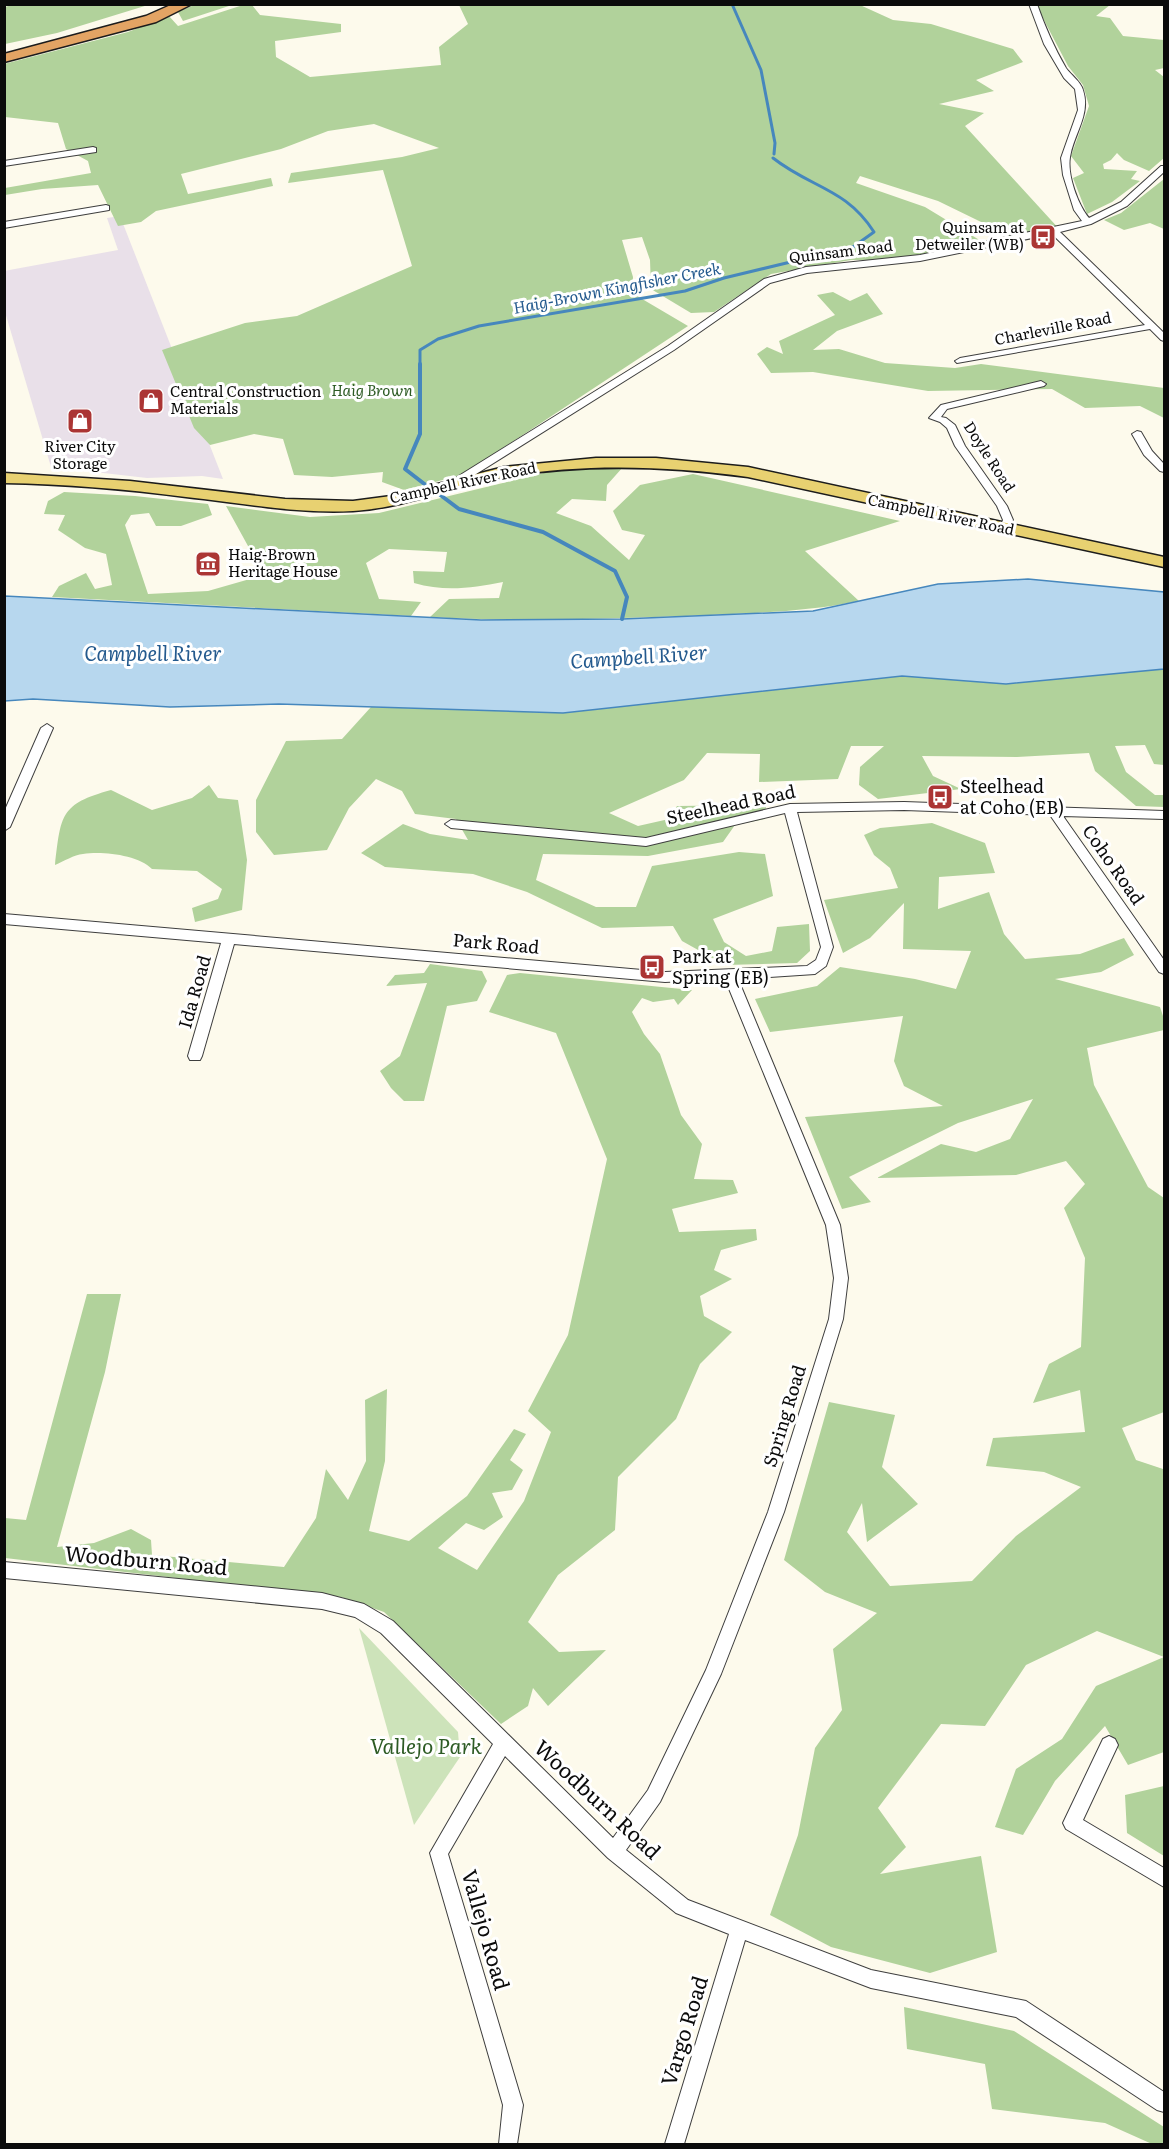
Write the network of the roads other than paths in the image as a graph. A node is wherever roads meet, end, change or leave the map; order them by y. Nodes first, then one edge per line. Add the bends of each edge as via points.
1 (164, 4) edge
2 (186, 4) edge
3 (1033, 4) edge
4 (4, 50) edge
5 (4, 58) edge
6 (93, 150) dead end
7 (4, 164) edge
8 (1164, 168) edge
9 (106, 208) dead end
10 (1088, 222) junction
11 (4, 225) edge
12 (1054, 231) junction
13 (1152, 326) junction
14 (1164, 338) edge
15 (960, 361) dead end
16 (1041, 384) dead end
17 (1137, 434) dead end
18 (1164, 469) edge
19 (4, 478) edge
20 (453, 484) junction
21 (1004, 529) junction
22 (1164, 562) edge
23 (47, 728) dead end
24 (789, 808) junction
25 (1053, 811) junction
26 (1164, 815) edge
27 (451, 824) dead end
28 (4, 826) edge
29 (4, 919) edge
30 (229, 938) junction
31 (1164, 969) edge
32 (730, 975) junction
33 (195, 1056) dead end
34 (4, 1570) edge
35 (503, 1742) junction
36 (1109, 1745) dead end
37 (614, 1852) junction
38 (1164, 1878) edge
39 (739, 1930) junction
40 (1164, 2103) edge
41 (508, 2145) edge
42 (674, 2145) edge

1 - 4 highway via 102,26
2 - 5 highway via 152,19
3 - 10 street via 1048,44 1079,88 1082,110 1065,159 1078,210
6 - 7 street
8 - 10 street, Quinsam Road via 1124,204
9 - 11 street
10 - 12 street, Quinsam Road
12 - 13 street
12 - 20 street, Quinsam Road via 920,258 806,270 767,281 671,348
13 - 14 street
13 - 15 street, Charleville Road
16 - 21 street, Doyle Road via 944,407 934,418 951,427 1002,506 1008,520
17 - 18 street
19 - 20 main road, Campbell River Road via 111,483 284,504 355,506
20 - 21 main road, Campbell River Road via 562,464 691,464 748,472
21 - 22 main road, Campbell River Road
23 - 28 street
24 - 25 street, Steelhead Road via 904,806
24 - 27 street, Steelhead Road via 646,842
24 - 32 street, Park Road via 827,947 821,963 810,971
25 - 26 street, Steelhead Road
25 - 31 street, Coho Road
29 - 30 street, Park Road
30 - 32 street, Park Road via 665,977
30 - 33 street, Ida Road
32 - 37 street, Spring Road via 833,1225 841,1278 836,1319 776,1512 713,1674 654,1796
34 - 35 street, Woodburn Road via 322,1601 358,1610 387,1627
35 - 37 street, Woodburn Road
35 - 41 street, Vallejo Road via 439,1853 513,2105
36 - 38 street via 1072,1823
37 - 39 street, Woodburn Road via 682,1907
39 - 40 street, Woodburn Road via 871,1979 1019,2008
39 - 42 street, Vargo Road

